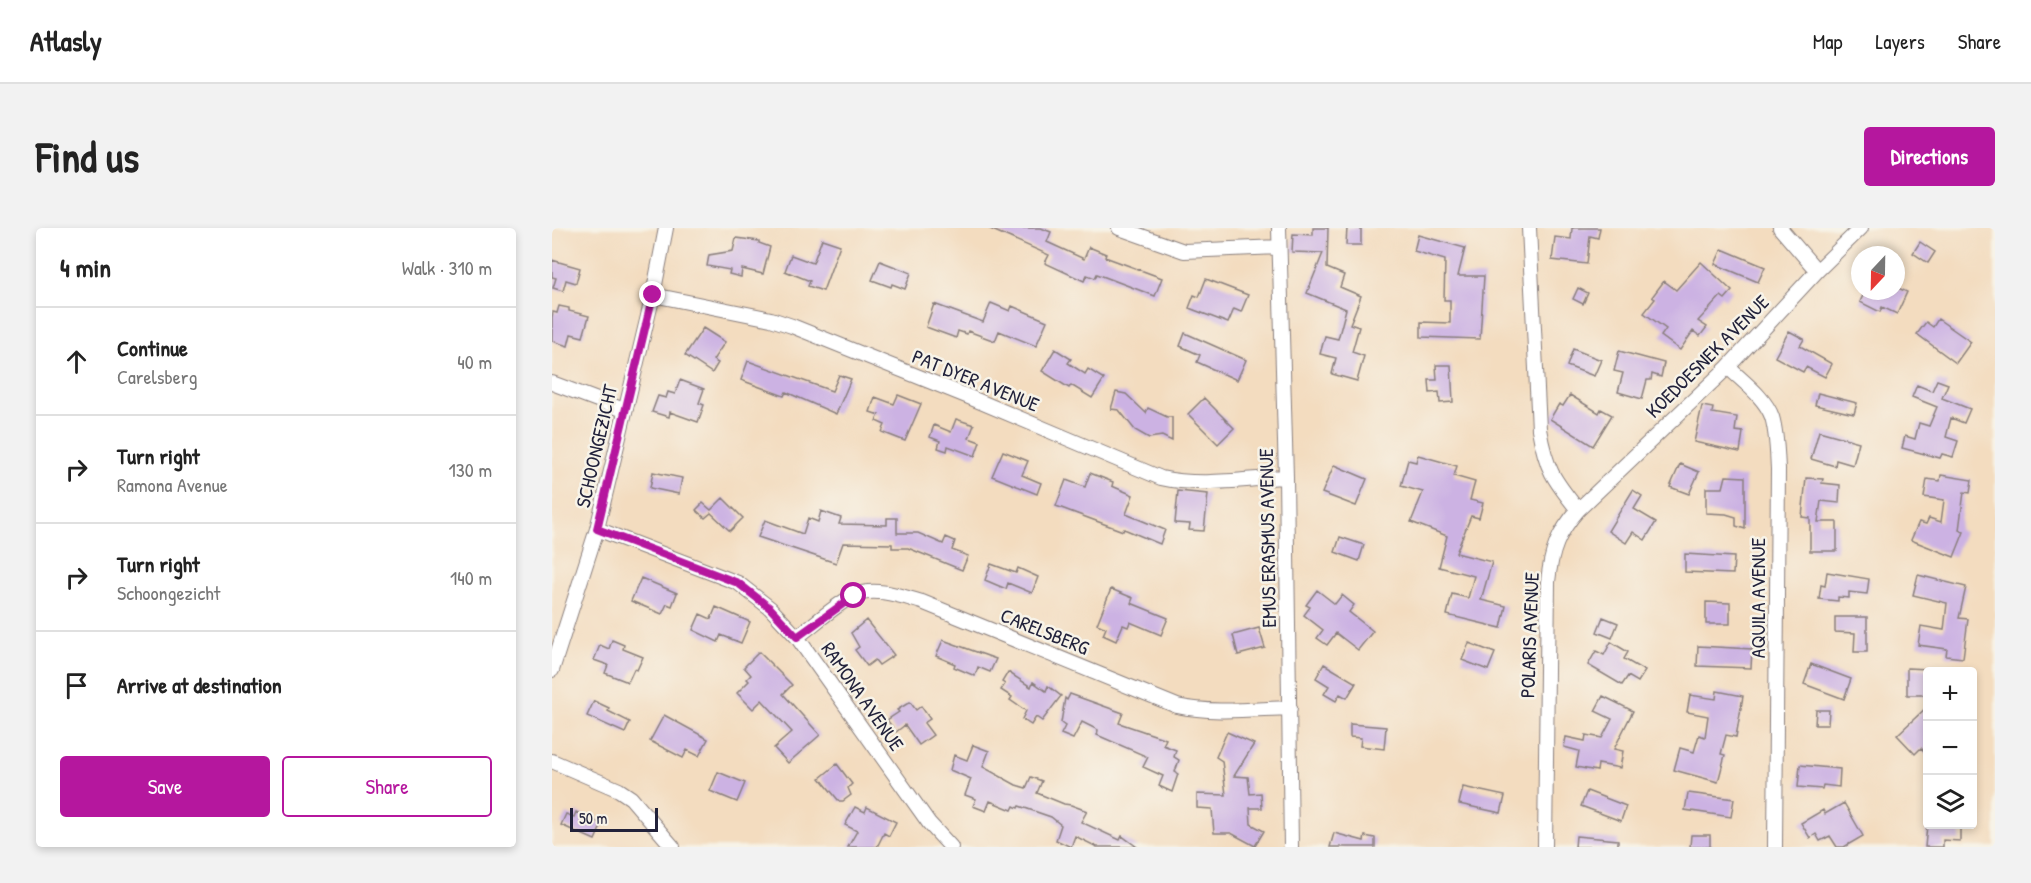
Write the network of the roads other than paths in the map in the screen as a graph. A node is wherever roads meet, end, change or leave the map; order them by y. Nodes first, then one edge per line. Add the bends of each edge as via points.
1 (666, 228) edge
2 (1119, 228) edge
3 (1279, 228) edge
4 (1529, 228) edge
5 (1780, 228) edge
6 (1861, 228) edge
7 (1279, 247) junction
8 (1817, 271) junction
9 (653, 295) junction
10 (1728, 367) junction
11 (552, 383) edge
12 (624, 410) junction
13 (1286, 477) junction
14 (1578, 510) junction
15 (597, 529) junction
16 (558, 635) edge
17 (797, 637) junction
18 (552, 670) edge
19 (1290, 708) junction
20 (552, 761) edge
21 (673, 847) edge
22 (951, 847) edge
23 (1291, 847) edge
24 (1545, 847) edge
25 (1775, 847) edge

1 - 9 street, SCHOONGEZICHT
2 - 7 street via 1184,251
3 - 7 street, EMUS ERASMUS AVENUE
4 - 14 street via 1543,454 1552,475
5 - 8 street
6 - 8 street, KOEDOESNEK AVENUE
7 - 13 street, EMUS ERASMUS AVENUE
8 - 10 street, KOEDOESNEK AVENUE
9 - 12 street, SCHOONGEZICHT
9 - 13 street, PAT DYER AVENUE via 792,326 1161,478 1200,482
10 - 14 street, KOEDOESNEK AVENUE
10 - 25 street, AQUILA AVENUE via 1761,400 1776,432
11 - 12 street
12 - 15 street, SCHOONGEZICHT
13 - 19 street, EMUS ERASMUS AVENUE
14 - 24 street, POLARIS AVENUE via 1558,540 1548,582
15 - 16 street, SCHOONGEZICHT
15 - 17 street, RAMONA AVENUE via 738,583 770,608
16 - 18 street, SCHOONGEZICHT
17 - 19 street, CARELSBERG via 854,596 885,593 922,602 1177,706 1195,710
17 - 22 street, RAMONA AVENUE via 929,823
19 - 23 street, EMUS ERASMUS AVENUE
20 - 21 street via 631,798

